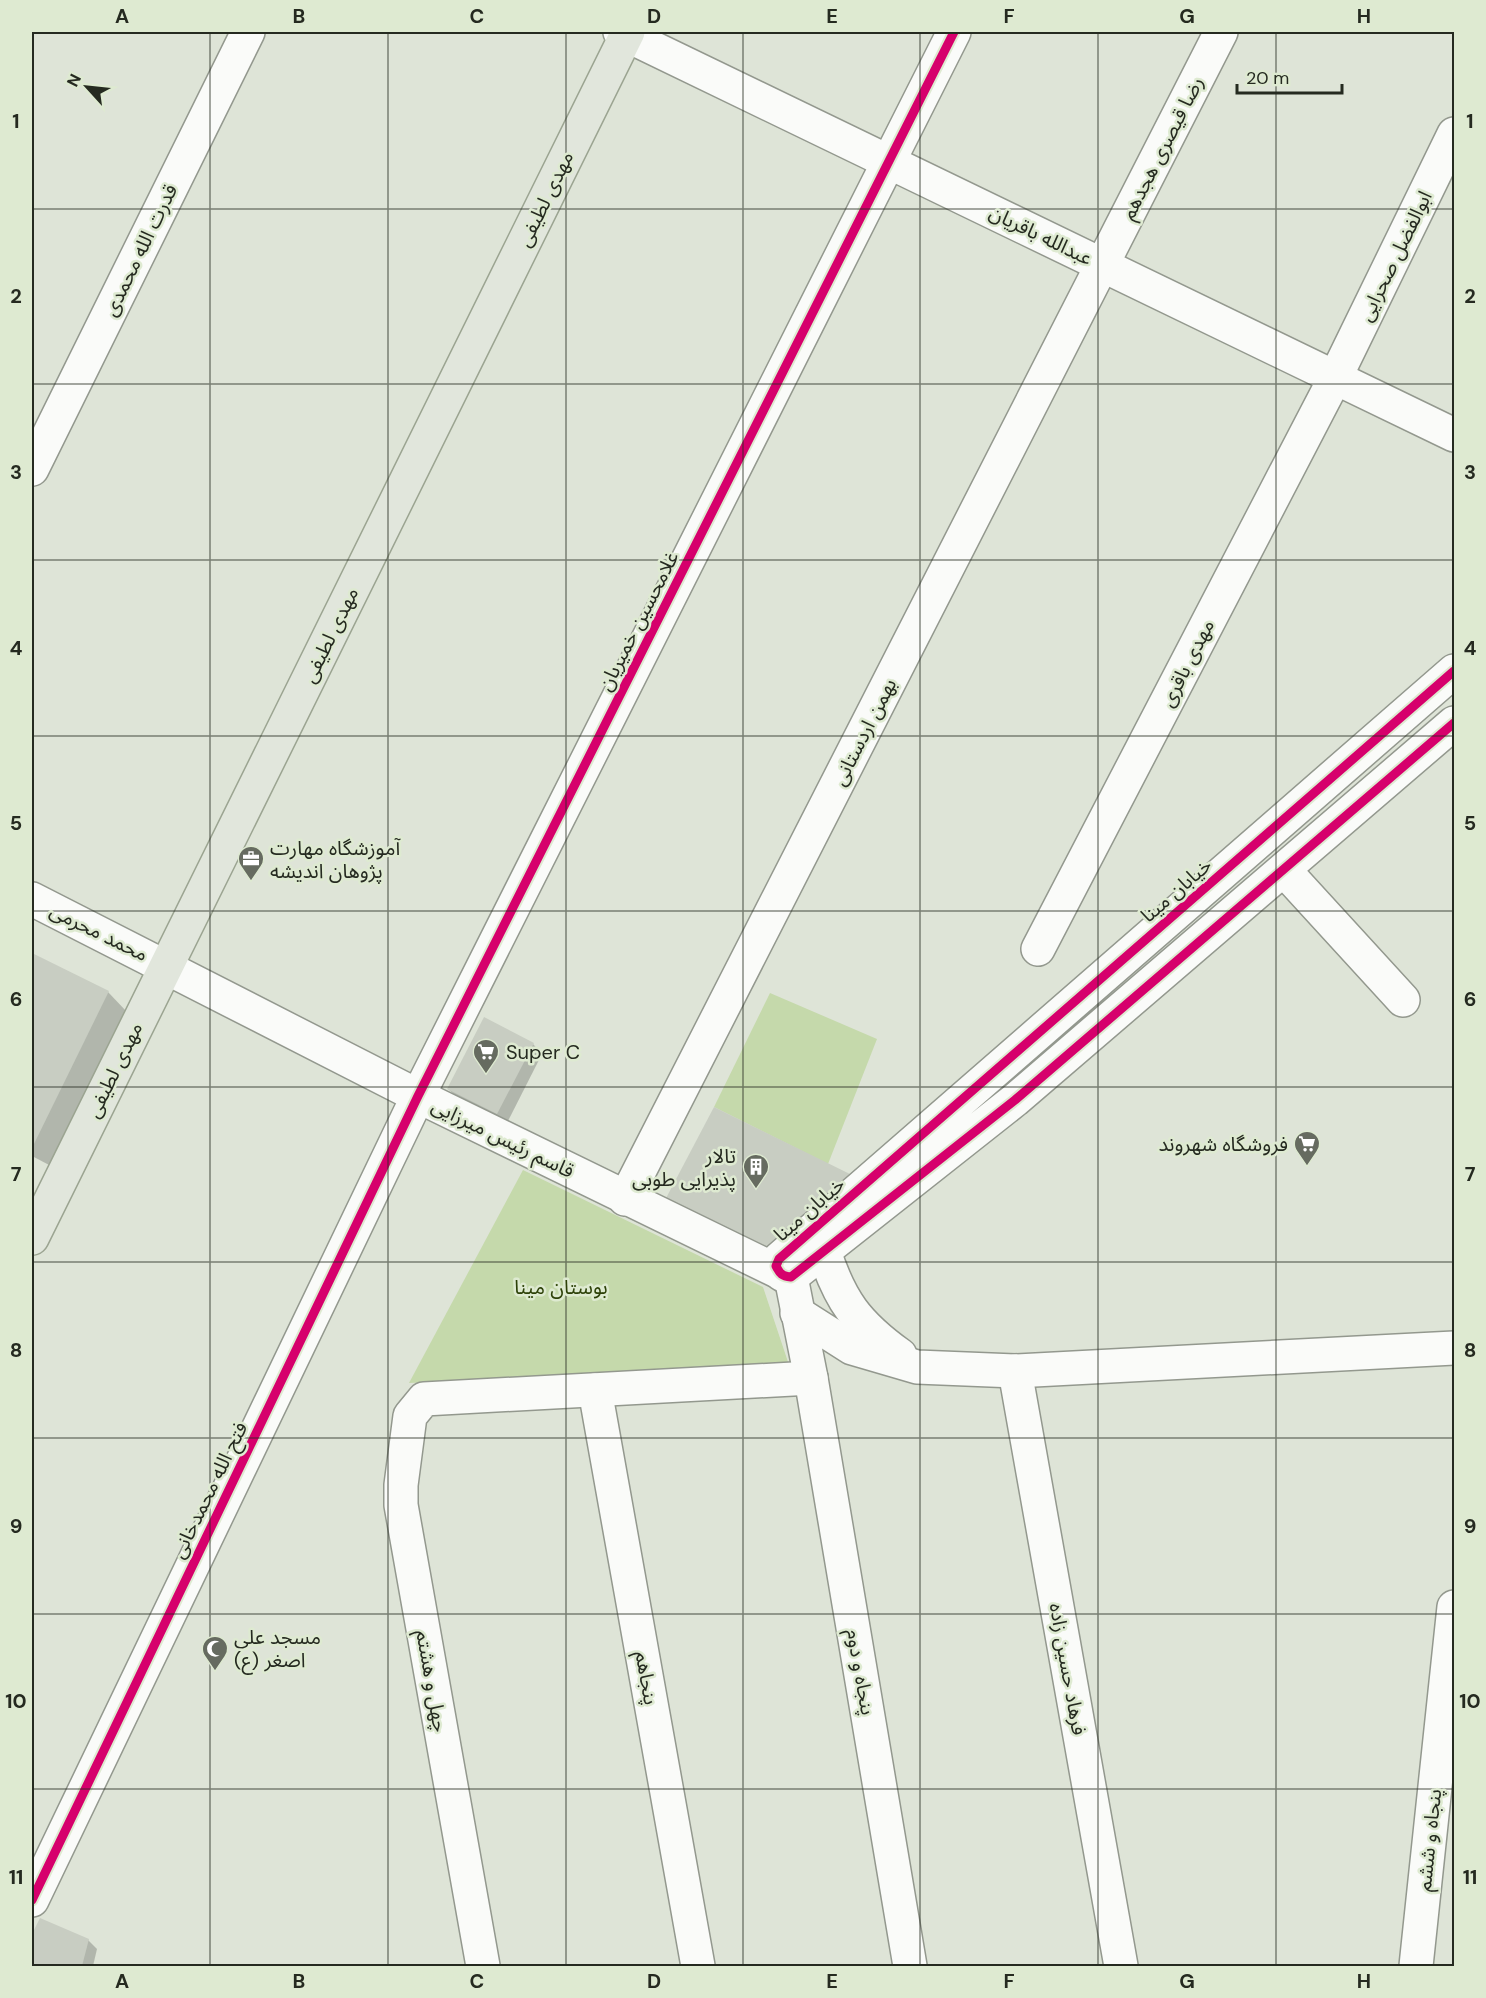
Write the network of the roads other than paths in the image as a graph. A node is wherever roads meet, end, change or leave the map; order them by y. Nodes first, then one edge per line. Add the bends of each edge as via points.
1 (248, 32) edge
2 (954, 32) edge
3 (1221, 32) edge
4 (625, 33) edge
5 (1455, 134) edge
6 (890, 162) junction
7 (1103, 265) junction
8 (1335, 378) junction
9 (1455, 435) edge
10 (32, 469) edge
11 (1455, 671) edge
12 (1455, 723) edge
13 (1284, 870) junction
14 (32, 899) edge
15 (1038, 949) dead end
16 (166, 966) junction
17 (1403, 1000) dead end
18 (418, 1096) junction
19 (625, 1199) junction
20 (32, 1238) edge
21 (824, 1251) junction
22 (785, 1275) junction
23 (797, 1313) junction
24 (1455, 1348) edge
25 (917, 1367) junction
26 (1015, 1371) junction
27 (811, 1378) junction
28 (596, 1390) junction
29 (1455, 1607) edge
30 (32, 1900) edge
31 (483, 1966) edge
32 (698, 1966) edge
33 (910, 1966) edge
34 (1121, 1966) edge
35 (1416, 1966) edge

1 - 10 street, قدرت الله محمدی
2 - 6 street, غلامحسین خمیریان
3 - 7 street, رضا قیصری هجدهم
4 - 6 street, عبدالله باقریان
4 - 16 main road, مهدی لطیفی
5 - 8 street, ابوالفضل صحرایی
6 - 7 street, عبدالله باقریان
6 - 18 street, غلامحسین خمیریان
7 - 8 street, عبدالله باقریان
7 - 19 street, بهمن اردستانی
8 - 9 street, عبدالله باقریان
8 - 15 street, مهدی باقری
11 - 22 street, خیابان مینا via 779,1259 776,1266
12 - 13 street, خیابان مینا
13 - 17 street
13 - 21 street, خیابان مینا via 1015,1100
14 - 16 street, محمد محرمی
16 - 18 street, قاسم رئیس میرزایی
16 - 20 main road, مهدی لطیفی
18 - 19 street, قاسم رئیس میرزایی
18 - 30 street, فتح الله محمدخانی
19 - 22 street, قاسم رئیس میرزایی
21 - 22 street, خیابان مینا
21 - 25 street via 849,1311 866,1329
22 - 23 street, پنجاه و دوم
23 - 25 street via 852,1348
23 - 27 street, پنجاه و دوم
24 - 26 street
25 - 26 street
26 - 34 street, فرهاد حسین زاده
27 - 28 street
27 - 33 street, پنجاه و دوم
28 - 31 street, چهل و هشتم via 424,1399 410,1416 401,1505
28 - 32 street, پنجاهم
29 - 35 street, پنجاه و ششم

